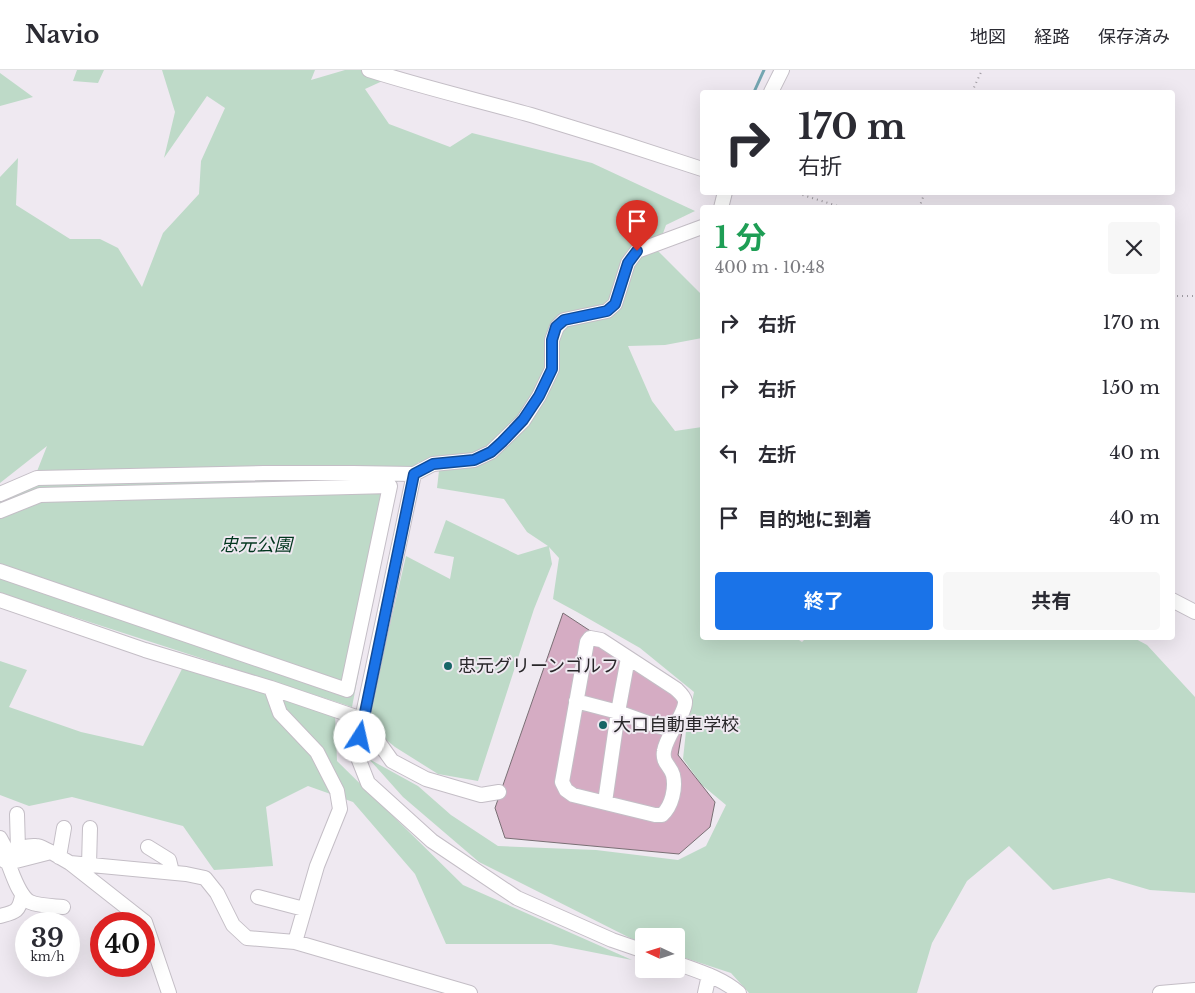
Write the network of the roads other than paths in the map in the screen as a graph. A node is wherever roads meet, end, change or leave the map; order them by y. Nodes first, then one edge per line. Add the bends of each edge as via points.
1 (369, 70) edge
2 (782, 70) edge
3 (772, 90) edge
4 (700, 168) edge
5 (700, 228) edge
6 (414, 474) junction
7 (0, 494) edge
8 (0, 511) edge
9 (0, 571) edge
10 (0, 600) edge
11 (1175, 602) edge
12 (1195, 612) edge
13 (628, 658) junction
14 (271, 688) junction
15 (576, 701) junction
16 (618, 712) junction
17 (362, 720) junction
18 (672, 730) junction
19 (499, 792) dead end
20 (605, 802) junction
21 (17, 814) dead end
22 (64, 828) dead end
23 (90, 828) dead end
24 (0, 838) edge
25 (148, 847) dead end
26 (7, 856) edge
27 (60, 857) junction
28 (89, 865) junction
29 (172, 872) junction
30 (22, 896) junction
31 (258, 897) dead end
32 (63, 907) dead end
33 (304, 909) junction
34 (0, 916) edge
35 (295, 942) junction
36 (635, 948) edge
37 (685, 966) edge
38 (709, 975) junction
39 (1195, 990) edge
40 (169, 993) edge
41 (470, 993) edge
42 (705, 993) edge
43 (739, 993) edge
44 (1160, 993) edge

1 - 4 street via 567,126
2 - 3 street
5 - 6 street via 637,251 628,263 615,304 607,311 564,320 556,327 552,340 552,369 539,396 523,420 491,452 474,460 433,464
6 - 7 street via 37,478
6 - 17 street
8 - 9 street via 40,494 390,486 347,690
10 - 14 street via 145,650
11 - 12 street
13 - 15 street via 601,640 590,638 586,642
13 - 16 street
13 - 18 street via 676,689 684,698 684,709
14 - 17 street
14 - 33 street via 280,713 317,752 337,791 340,809 316,866
15 - 16 street
15 - 20 street via 562,782 572,795
16 - 18 street
16 - 20 street
17 - 19 street via 392,761 426,779 481,795
17 - 36 street via 357,755 368,783 432,841 517,898
18 - 20 street via 663,753 664,761 673,774 674,788 666,812 655,815
21 - 26 street
22 - 27 street
23 - 28 street
24 - 26 street
25 - 29 street via 169,860
26 - 27 street
26 - 30 street
27 - 28 street
27 - 40 street via 145,922
28 - 29 street
29 - 35 street via 205,878 218,893 233,924 247,938
30 - 32 street via 31,902
30 - 34 street via 21,906 15,912
31 - 33 street
33 - 35 street
35 - 41 street
37 - 38 street
38 - 42 street
38 - 43 street
39 - 44 street

